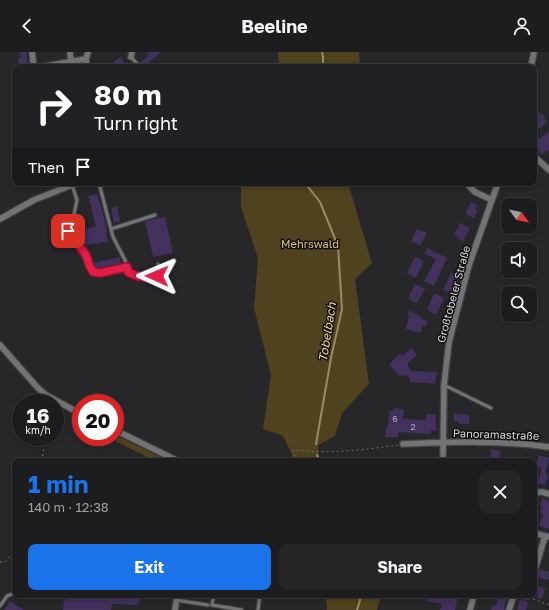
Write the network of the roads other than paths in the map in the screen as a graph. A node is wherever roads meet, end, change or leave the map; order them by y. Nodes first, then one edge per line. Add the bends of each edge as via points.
1 (32, 52) edge
2 (70, 52) edge
3 (88, 52) edge
4 (534, 52) edge
5 (131, 55) edge
6 (86, 59) junction
7 (71, 61) junction
8 (34, 64) edge
9 (56, 64) edge
10 (87, 64) edge
11 (137, 64) edge
12 (532, 64) edge
13 (537, 159) edge
14 (549, 170) edge
15 (70, 186) edge
16 (75, 186) edge
17 (100, 186) edge
18 (469, 186) edge
19 (497, 186) edge
20 (492, 200) junction
21 (155, 215) dead end
22 (0, 219) edge
23 (111, 229) junction
24 (158, 264) dead end
25 (127, 267) junction
26 (0, 345) edge
27 (444, 385) junction
28 (491, 408) dead end
29 (72, 409) edge
30 (124, 434) edge
31 (443, 442) junction
32 (403, 444) road end
33 (549, 447) edge
34 (172, 458) edge
35 (443, 458) edge
36 (537, 493) edge
37 (549, 494) edge
38 (537, 534) edge
39 (547, 537) edge
40 (537, 565) edge
41 (12, 594) edge
42 (176, 598) edge
43 (180, 598) edge
44 (213, 598) edge
45 (260, 598) edge
46 (473, 598) edge
47 (513, 598) edge
48 (208, 605) dead end
49 (0, 606) edge
50 (175, 610) edge
51 (242, 610) edge
52 (258, 610) edge
53 (470, 610) edge
54 (509, 610) edge

1 - 8 street
2 - 7 street
3 - 6 street
4 - 12 street
5 - 11 lane
6 - 7 street
6 - 10 street
7 - 9 street
13 - 14 street
15 - 22 street via 34,200
16 - 25 lane via 77,200 68,231 86,255 93,272 100,273
17 - 23 lane
18 - 20 street via 475,192
19 - 20 street, Großtobeler Straße
20 - 27 street, Großtobeler Straße via 469,265 452,330
21 - 23 lane
23 - 25 lane
24 - 25 lane via 157,276 150,279 128,272
26 - 29 street via 38,388
27 - 28 lane
27 - 31 street, Großtobeler Straße
30 - 34 street
31 - 32 street, Panoramastraße
31 - 33 street, Panoramastraße via 520,443
31 - 35 street, Großtobeler Straße
36 - 37 street
38 - 39 street
39 - 40 street
41 - 49 lane via 7,596
42 - 50 street
43 - 48 lane
44 - 51 lane via 212,605
45 - 52 lane
46 - 53 street
47 - 54 street

